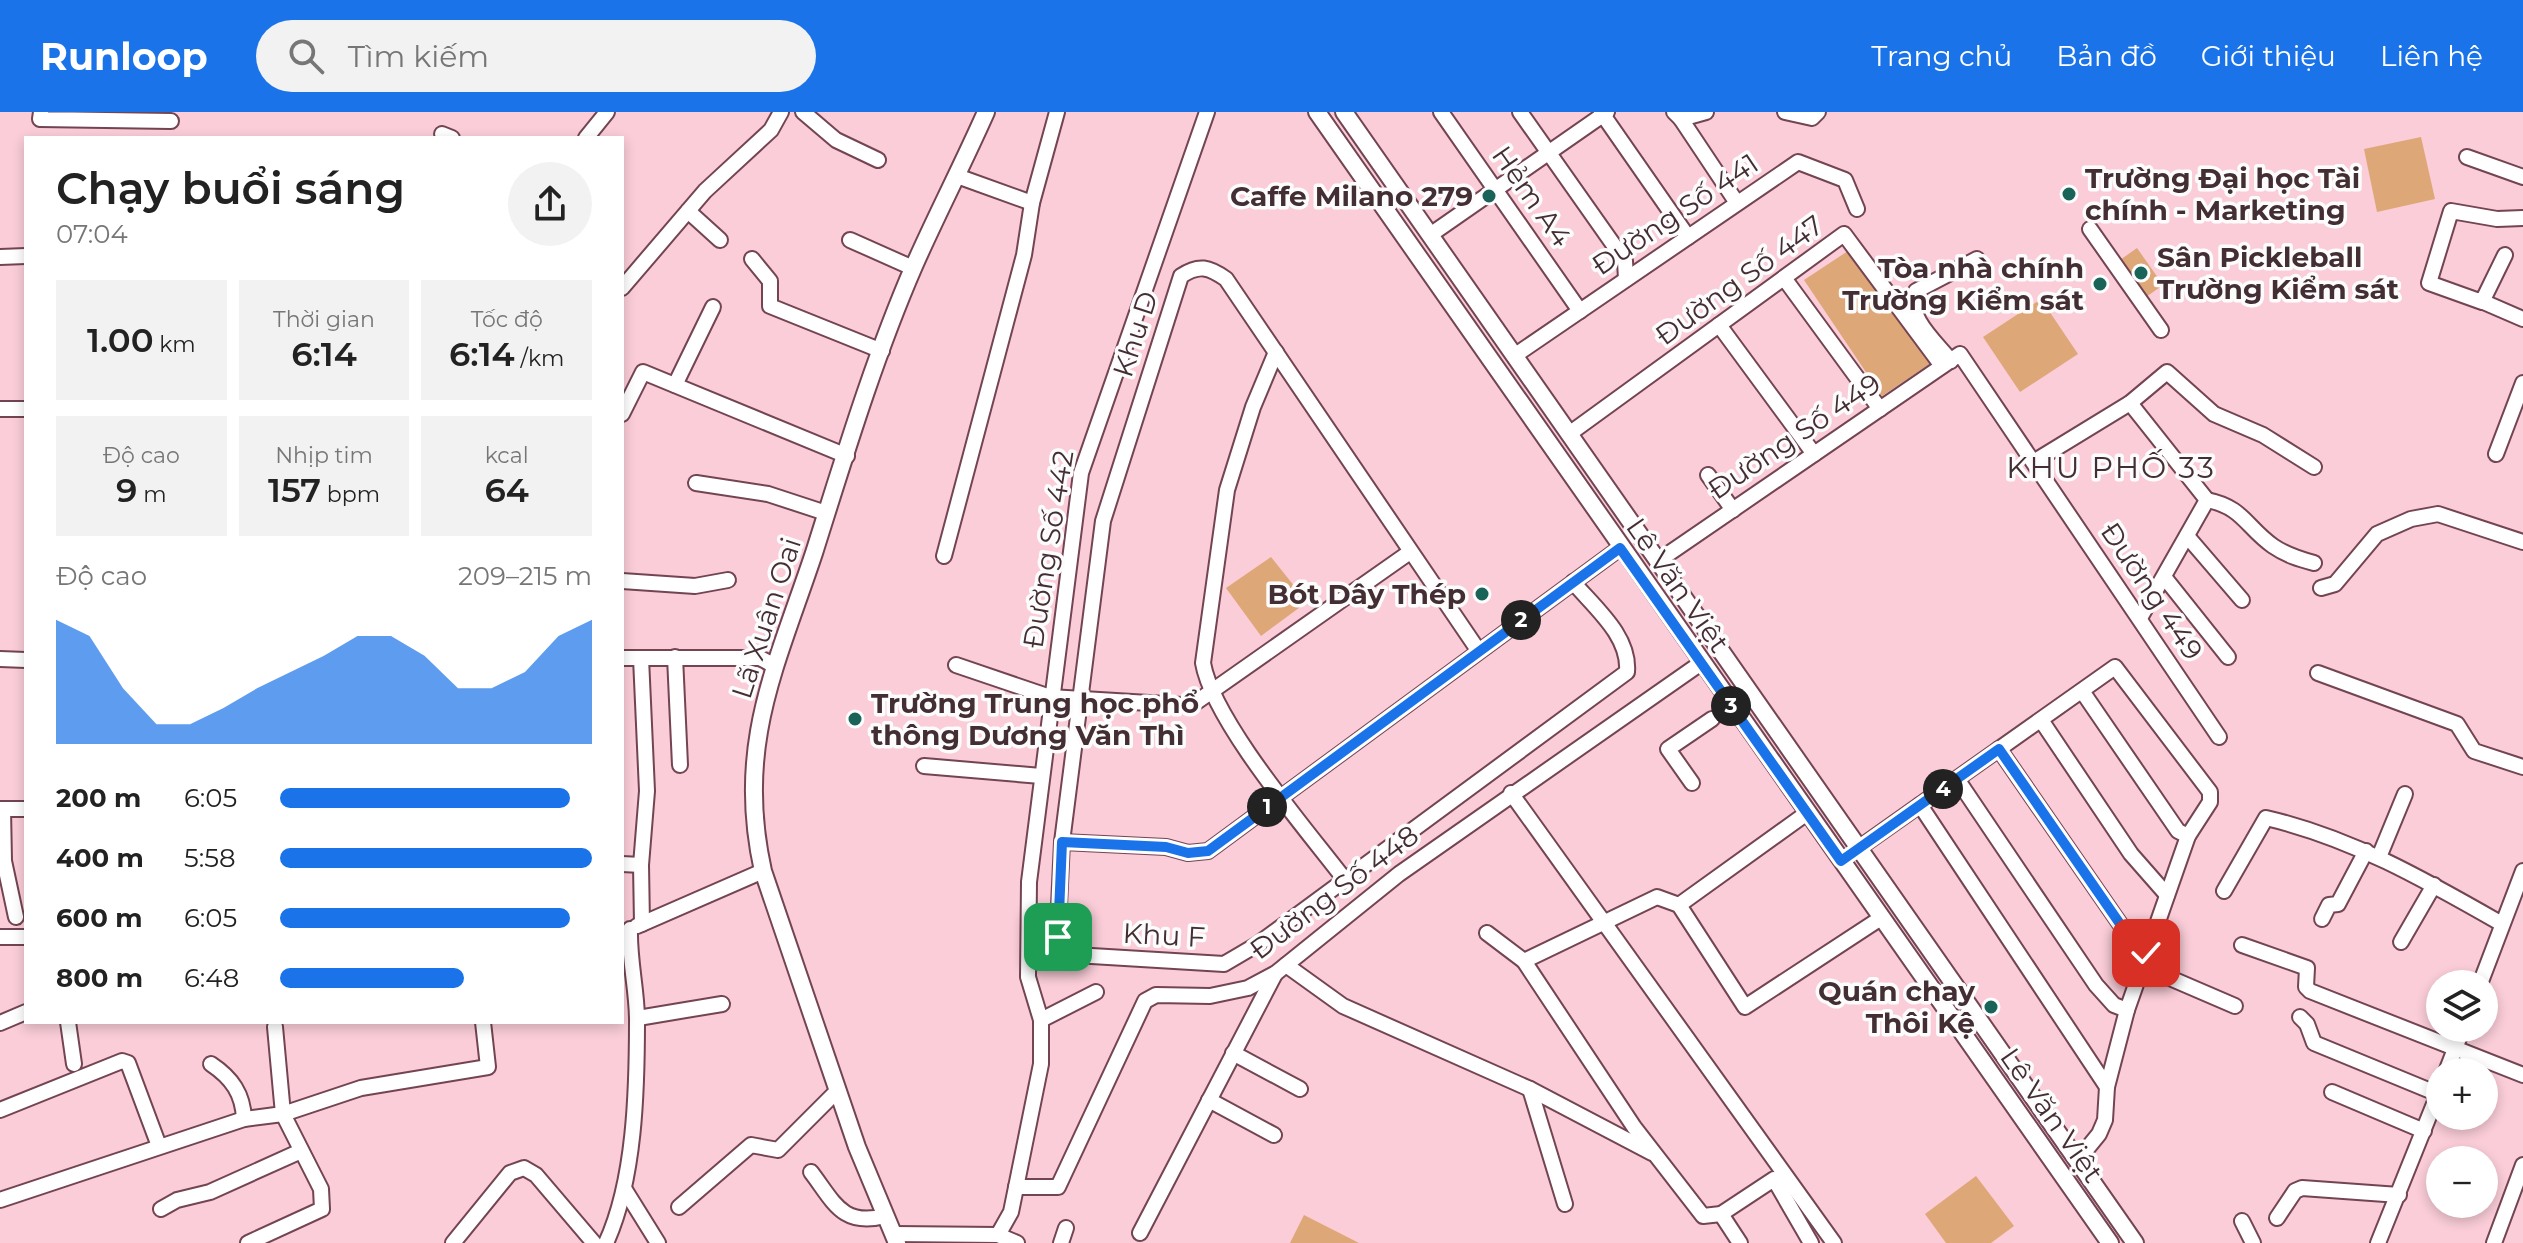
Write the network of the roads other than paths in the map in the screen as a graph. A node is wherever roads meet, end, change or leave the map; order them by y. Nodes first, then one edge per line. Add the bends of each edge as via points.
1 (607, 112) edge
2 (781, 112) edge
3 (803, 112) edge
4 (986, 112) edge
5 (1057, 112) edge
6 (1317, 112) edge
7 (1344, 112) edge
8 (1441, 112) edge
9 (1520, 112) edge
10 (1706, 112) edge
11 (1785, 112) edge
12 (1818, 112) edge
13 (1202, 113) edge
14 (1604, 113) edge
15 (37, 114) edge
16 (172, 116) edge
17 (1677, 116) edge
18 (168, 136) edge
19 (588, 136) edge
20 (1549, 152) junction
21 (2467, 157) dead end
22 (878, 160) dead end
23 (957, 176) junction
24 (2523, 177) edge
25 (1495, 189) junction
26 (1032, 203) junction
27 (1737, 203) junction
28 (1857, 209) dead end
29 (688, 211) junction
30 (2523, 218) edge
31 (2090, 229) dead end
32 (1430, 235) junction
33 (1688, 237) junction
34 (720, 240) dead end
35 (850, 240) dead end
36 (1410, 248) junction
37 (2505, 255) dead end
38 (24, 256) edge
39 (0, 257) edge
40 (752, 259) dead end
41 (1977, 259) dead end
42 (913, 268) junction
43 (1784, 278) junction
44 (1626, 279) junction
45 (624, 286) edge
46 (2479, 300) junction
47 (713, 307) dead end
48 (1580, 311) junction
49 (2523, 319) edge
50 (1719, 325) junction
51 (2161, 330) dead end
52 (882, 351) junction
53 (1276, 352) junction
54 (1514, 356) junction
55 (1951, 360) junction
56 (2523, 383) edge
57 (675, 385) junction
58 (2130, 403) junction
59 (0, 409) edge
60 (24, 409) edge
61 (624, 409) edge
62 (1880, 409) junction
63 (1569, 434) junction
64 (1814, 454) junction
65 (2496, 454) dead end
66 (847, 456) junction
67 (2035, 461) junction
68 (2314, 467) dead end
69 (1708, 475) dead end
70 (696, 483) dead end
71 (2207, 500) junction
72 (1733, 510) junction
73 (826, 513) junction
74 (2187, 536) junction
75 (2523, 542) edge
76 (1620, 548) junction
77 (1410, 552) junction
78 (944, 556) dead end
79 (1658, 561) junction
80 (2314, 563) dead end
81 (1639, 574) junction
82 (2165, 578) junction
83 (728, 580) dead end
84 (624, 581) edge
85 (1573, 582) junction
86 (2321, 588) dead end
87 (2242, 600) dead end
88 (2140, 618) junction
89 (1700, 621) junction
90 (1681, 635) junction
91 (1478, 650) junction
92 (1720, 650) junction
93 (675, 657) junction
94 (2228, 657) dead end
95 (624, 658) edge
96 (641, 658) junction
97 (0, 659) edge
98 (24, 660) edge
99 (1701, 663) junction
100 (773, 665) junction
101 (956, 665) dead end
102 (2318, 673) dead end
103 (1210, 691) junction
104 (2082, 691) junction
105 (1050, 697) junction
106 (1082, 700) junction
107 (1712, 719) dead end
108 (2041, 720) junction
109 (2219, 737) dead end
110 (1999, 749) junction
111 (680, 765) dead end
112 (924, 766) dead end
113 (2523, 767) edge
114 (1041, 776) junction
115 (1957, 779) junction
116 (1692, 783) dead end
117 (1511, 793) junction
118 (2405, 794) dead end
119 (1281, 795) junction
120 (1920, 805) junction
121 (1, 809) edge
122 (24, 809) edge
123 (1807, 813) junction
124 (2188, 836) junction
125 (1062, 842) junction
126 (1859, 848) junction
127 (2373, 854) junction
128 (1841, 861) junction
129 (624, 864) edge
130 (641, 865) junction
131 (763, 871) junction
132 (2523, 871) edge
133 (1345, 880) junction
134 (2434, 885) junction
135 (2224, 891) dead end
136 (2167, 895) junction
137 (1679, 905) junction
138 (16, 917) dead end
139 (1881, 918) junction
140 (2322, 919) dead end
141 (1601, 922) junction
142 (2502, 924) junction
143 (631, 928) edge
144 (1487, 933) dead end
145 (0, 937) edge
146 (24, 937) edge
147 (2401, 942) dead end
148 (2242, 945) dead end
149 (2144, 960) junction
150 (1524, 961) junction
151 (1281, 969) junction
152 (2485, 970) edge
153 (1096, 992) dead end
154 (722, 1004) dead end
155 (2235, 1006) dead end
156 (2127, 1010) junction
157 (24, 1013) edge
158 (2300, 1017) dead end
159 (638, 1018) junction
160 (1041, 1020) junction
161 (0, 1023) edge
162 (68, 1024) edge
163 (483, 1024) edge
164 (275, 1027) dead end
165 (2457, 1042) edge
166 (2454, 1050) junction
167 (1233, 1053) junction
168 (2451, 1058) edge
169 (74, 1064) dead end
170 (211, 1064) dead end
171 (2523, 1075) edge
172 (2426, 1086) edge
173 (2107, 1087) junction
174 (1300, 1089) dead end
175 (1530, 1089) junction
176 (838, 1090) junction
177 (2332, 1092) dead end
178 (1209, 1100) junction
179 (0, 1110) edge
180 (283, 1114) junction
181 (244, 1119) junction
182 (2426, 1126) edge
183 (2424, 1131) junction
184 (1274, 1135) dead end
185 (159, 1146) junction
186 (301, 1151) junction
187 (1656, 1155) junction
188 (2077, 1161) junction
189 (2523, 1165) edge
190 (811, 1172) dead end
191 (1016, 1187) junction
192 (625, 1190) junction
193 (2399, 1195) junction
194 (0, 1200) edge
195 (1565, 1204) dead end
196 (679, 1207) dead end
197 (161, 1209) dead end
198 (1721, 1214) junction
199 (885, 1216) junction
200 (2277, 1218) dead end
201 (2242, 1221) dead end
202 (1066, 1228) dead end
203 (1140, 1233) dead end
204 (998, 1235) junction
205 (895, 1239) edge
206 (248, 1243) edge
207 (453, 1243) edge
208 (594, 1243) edge
209 (606, 1243) edge
210 (658, 1243) edge
211 (1017, 1243) edge
212 (1061, 1243) edge
213 (1740, 1243) edge
214 (1811, 1243) edge
215 (1834, 1243) edge
216 (2110, 1243) edge
217 (2135, 1243) edge
218 (2253, 1243) edge
219 (2378, 1243) edge
220 (2494, 1243) edge

1 - 19 street
2 - 29 street via 771,130
3 - 22 street via 836,140
4 - 23 main road, Lã Xuân Oai
5 - 26 street
6 - 36 main road, Lê Văn Việt
7 - 32 main road, Lê Văn Việt
8 - 25 street, Hẻm A4
9 - 20 street
10 - 17 street
11 - 12 street via 1812,118
13 - 105 street, Đường Số 442 via 1081,473
14 - 20 street
14 - 33 street
15 - 16 street
16 - 18 street
17 - 27 street
20 - 25 street
20 - 44 street via 1625,261
21 - 24 street
23 - 26 street
23 - 42 main road, Lã Xuân Oai
25 - 32 street
25 - 48 street, Hẻm A4
26 - 78 street via 1024,255
27 - 28 street, Đường Số 441 via 1798,162 1845,180
27 - 33 street, Đường Số 441
29 - 34 street
29 - 45 street
30 - 46 street via 2451,211 2429,283
31 - 51 street
32 - 36 main road
32 - 54 main road, Lê Văn Việt
33 - 44 street, Đường Số 441
35 - 42 street
36 - 76 main road, Lê Văn Việt
37 - 46 street
38 - 39 street
40 - 52 street via 770,281 770,306
41 - 55 street via 1916,291 1912,303
42 - 52 main road, Lã Xuân Oai
43 - 50 street, Đường Số 447
43 - 55 street, Đường Số 447 via 1844,234
43 - 62 street
44 - 48 street, Đường Số 441
46 - 49 street
47 - 57 street
48 - 54 street, Đường Số 441
50 - 63 street, Đường Số 447
50 - 64 street
52 - 66 main road, Lã Xuân Oai
53 - 77 street
53 - 103 street via 1253,407 1222,513 1203,663
53 - 106 street, Khu D via 1226,279 1208,267 1181,276 1105,511
54 - 63 main road, Lê Văn Việt
55 - 62 street, Đường Số 449
55 - 67 street, Đường 449
56 - 65 street
57 - 61 street via 643,372
57 - 66 street
58 - 67 street
58 - 68 street via 2167,372 2214,414 2263,435
58 - 71 street
59 - 60 street
62 - 64 street, Đường Số 449
63 - 79 main road, Lê Văn Việt
64 - 72 street, Đường Số 449
66 - 73 main road, Lã Xuân Oai
67 - 88 street, Đường 449
69 - 72 street
70 - 73 street via 768,494
71 - 74 street
71 - 80 street via 2234,507 2271,545
72 - 79 street, Đường Số 449
73 - 100 main road, Lã Xuân Oai
74 - 82 street
74 - 87 street
75 - 86 street via 2438,514 2411,519 2377,534 2335,584
76 - 81 main road, Lê Văn Việt
76 - 85 street
77 - 91 street
77 - 103 street
79 - 81 main road
79 - 89 main road, Lê Văn Việt
81 - 90 main road, Lê Văn Việt
82 - 88 street
82 - 94 street
83 - 84 street via 695,586
85 - 91 street
85 - 133 street, Khu F via 1621,639 1627,672
88 - 109 street, Đường 449
89 - 90 main road
89 - 92 main road, Lê Văn Việt
90 - 99 main road, Lê Văn Việt
91 - 119 street
92 - 99 main road
92 - 126 main road, Lê Văn Việt
93 - 96 street
93 - 100 street via 760,658
93 - 111 street
95 - 96 street
96 - 130 street via 647,791
97 - 98 street
99 - 117 street, Đường Số 448
99 - 123 main road, Lê Văn Việt
100 - 131 main road, Lã Xuân Oai via 756,748 753,800
101 - 105 street
102 - 113 street via 2457,724 2474,751
103 - 106 street via 1195,703 1182,705
103 - 119 street
104 - 108 street
104 - 124 street via 2178,831
104 - 124 street via 2115,667 2212,797
105 - 106 street
105 - 114 street, Đường Số 442
106 - 125 street, Khu F
107 - 116 street via 1665,745
108 - 110 street
108 - 136 street via 2131,854
110 - 115 street
110 - 149 street
112 - 114 street
114 - 160 street, Đường Số 442 via 1029,882 1028,977
115 - 120 street
115 - 156 street via 2096,985 2114,1005
117 - 141 street
117 - 151 street, Đường Số 448
118 - 127 street
119 - 125 street via 1208,851
119 - 133 street
120 - 126 street
120 - 173 street
121 - 122 street
121 - 138 street via 4,861
123 - 128 main road, Lê Văn Việt
123 - 137 street
124 - 136 street
125 - 133 street, Khu F via 1058,937 1075,955 1224,964
126 - 128 main road
126 - 188 main road, Lê Văn Việt
127 - 134 street
127 - 135 street via 2316,830 2266,818
127 - 140 street
128 - 139 main road, Lê Văn Việt
129 - 130 street
130 - 143 street
131 - 143 street
131 - 176 main road, Lã Xuân Oai
132 - 142 street
134 - 142 street
134 - 147 street
136 - 149 street
137 - 139 street via 1745,1007
137 - 141 street via 1657,897
139 - 216 main road, Lê Văn Việt
141 - 150 street
141 - 215 street
142 - 152 street
143 - 159 street via 629,960
144 - 150 street
145 - 146 street
148 - 166 street via 2307,968 2310,991
149 - 155 street
149 - 156 street
150 - 187 street
151 - 167 street
151 - 175 street via 1343,1006
151 - 191 street, Đường Số 448 via 1248,988 1210,996 1156,995 1145,1001 1058,1187
153 - 160 street
154 - 159 street
156 - 173 street
157 - 161 street
158 - 172 street via 2314,1043
159 - 192 street
160 - 191 street, Đường Số 442 via 1041,1064
162 - 169 street
163 - 180 street via 488,1067 361,1088
164 - 180 street
165 - 166 street
166 - 168 street
166 - 171 street
167 - 174 street
167 - 178 street
170 - 181 street via 229,1076
173 - 188 street via 2105,1120
175 - 187 street
175 - 195 street
176 - 196 street via 778,1150 751,1145
176 - 199 main road, Lã Xuân Oai
177 - 183 street
178 - 184 street
178 - 203 street
179 - 185 street via 122,1061 128,1063
180 - 181 street
180 - 186 street
181 - 185 street
182 - 183 street
183 - 193 street
185 - 194 street
186 - 197 street
186 - 206 street via 321,1189 322,1209
187 - 198 street via 1703,1216
188 - 217 main road, Lê Văn Việt
189 - 220 street
190 - 199 street via 843,1213 869,1220
191 - 204 street, Đường Số 442 via 1011,1212
192 - 209 street
192 - 210 street
193 - 200 street via 2302,1188
193 - 219 street
198 - 213 street
198 - 214 street via 1774,1179
199 - 205 main road, Lã Xuân Oai
201 - 218 street
202 - 212 street
204 - 205 street
204 - 211 street
207 - 208 street via 510,1173 524,1168

